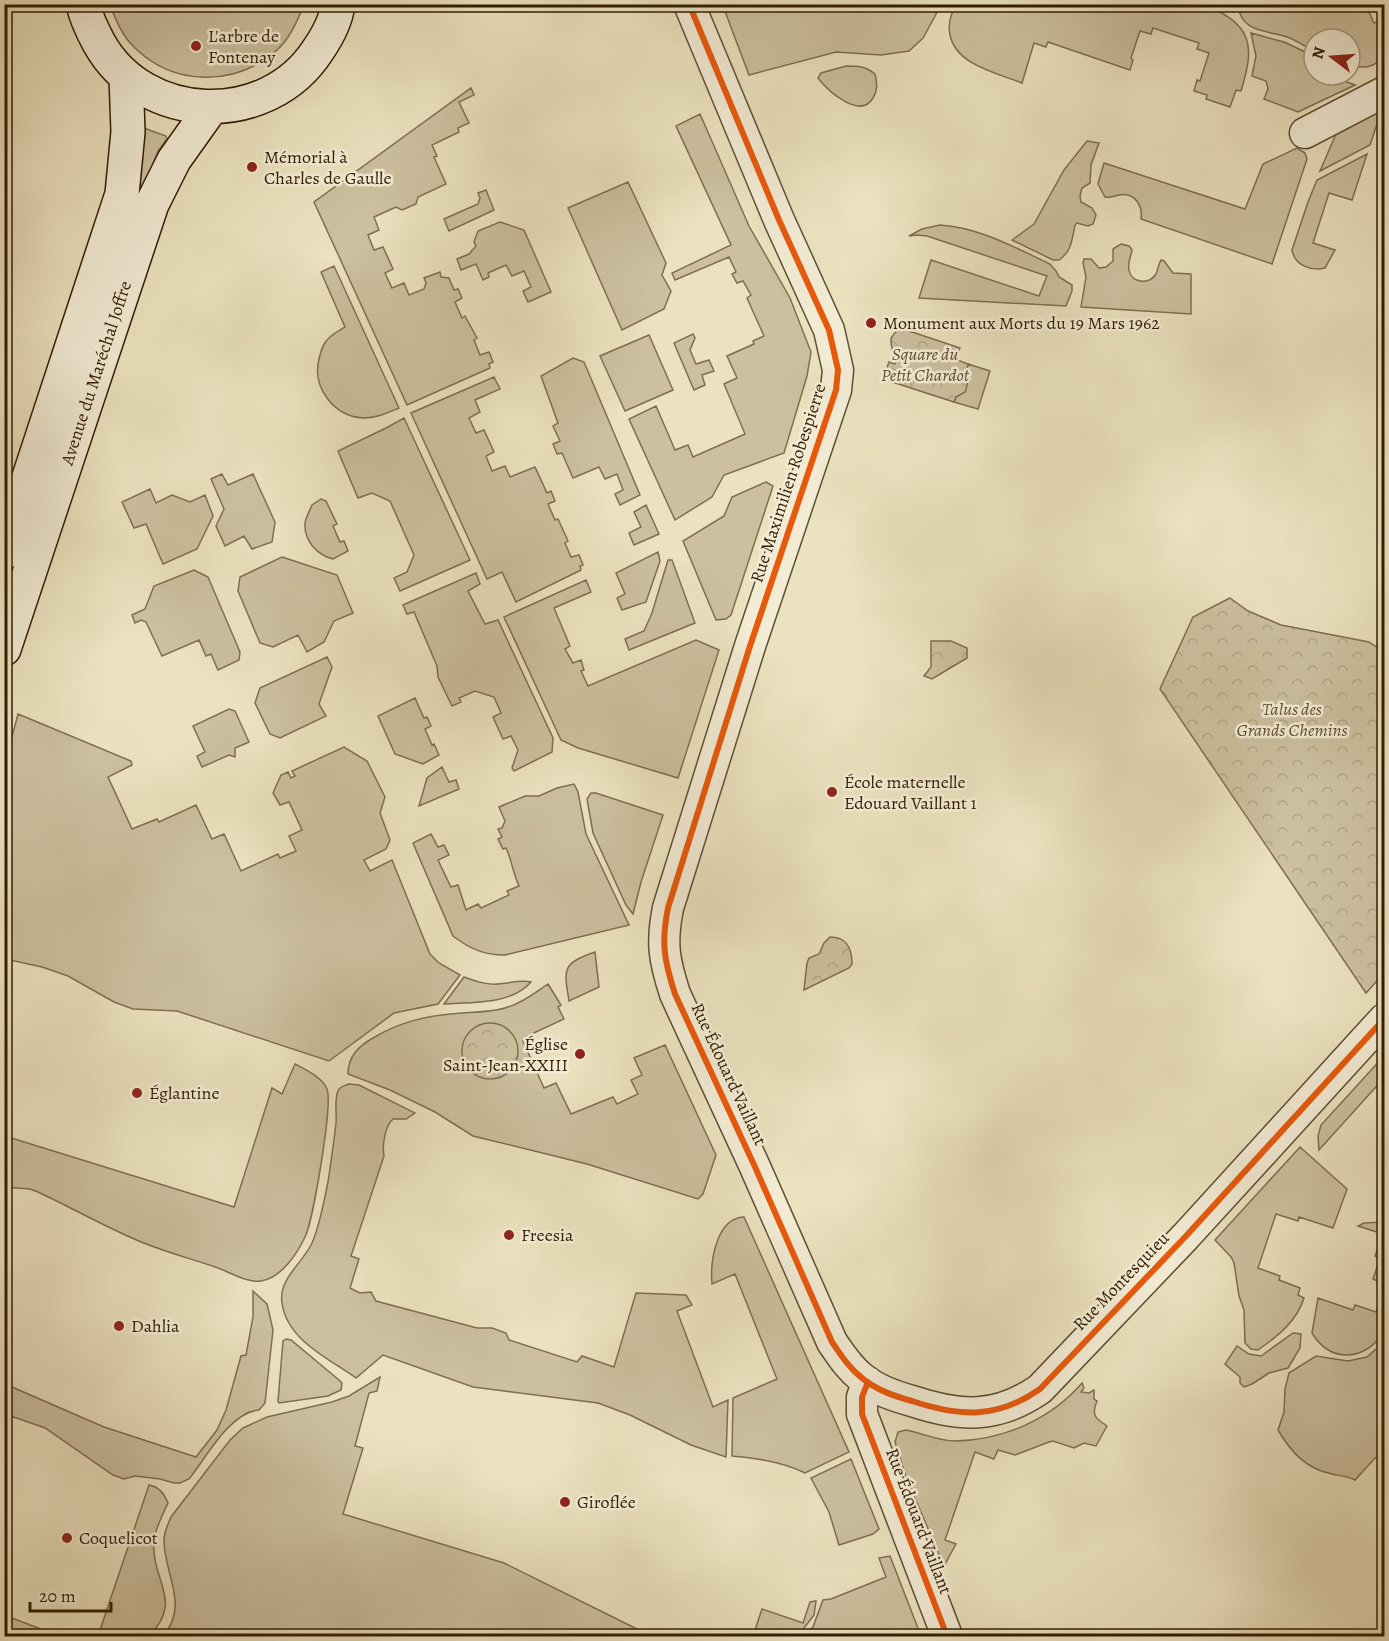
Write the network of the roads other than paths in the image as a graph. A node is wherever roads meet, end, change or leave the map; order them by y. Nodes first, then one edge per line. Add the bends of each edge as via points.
1 (83, 4) edge
2 (338, 4) edge
3 (689, 4) edge
4 (126, 76) junction
5 (1384, 92) edge
6 (211, 108) junction
7 (1305, 133) dead end
8 (4, 553) edge
9 (4, 650) edge
10 (697, 810) joint
11 (1384, 1019) edge
12 (832, 1342) joint
13 (868, 1382) junction
14 (947, 1636) edge

1 - 4 main road via 105,54
2 - 6 main road via 327,36 312,60 292,80 250,102
3 - 10 street, Rue Maximilien Robespierre via 829,330 838,370 836,390
4 - 6 main road via 164,99
4 - 8 main road, Avenue du Maréchal Joffre via 128,132 122,194
5 - 7 street
6 - 9 main road, Avenue du Maréchal Joffre via 174,160 152,204
10 - 12 street, Rue Édouard Vaillant via 663,933 666,966 675,994
11 - 13 street, Rue Montesquieu via 1040,1389 1024,1400 987,1413 956,1412 886,1393
12 - 13 street, Rue Montesquieu via 846,1363
13 - 14 street, Rue Édouard Vaillant via 862,1397 862,1414

